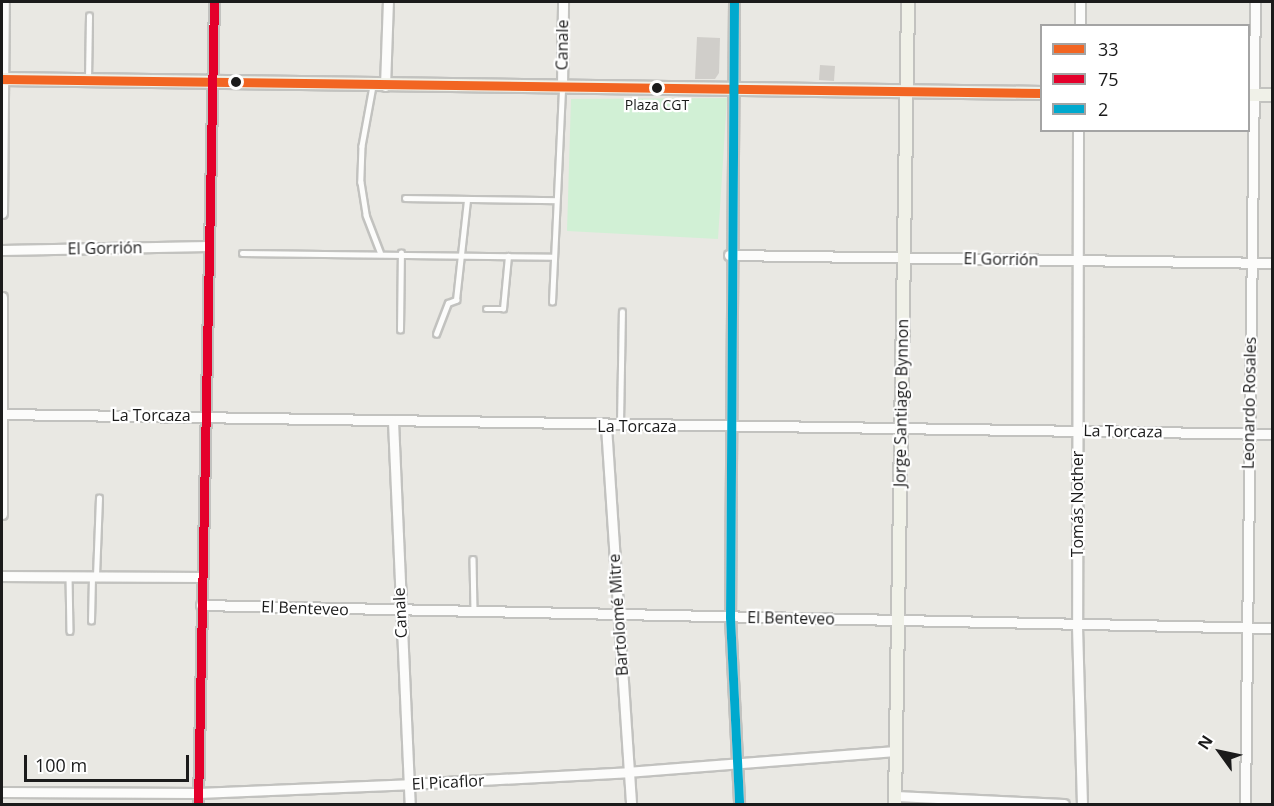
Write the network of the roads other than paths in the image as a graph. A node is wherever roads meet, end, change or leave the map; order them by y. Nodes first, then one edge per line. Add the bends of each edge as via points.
1 (4, 2) edge
2 (214, 2) edge
3 (388, 2) edge
4 (563, 2) edge
5 (734, 2) edge
6 (908, 2) edge
7 (1080, 2) edge
8 (1255, 2) edge
9 (88, 16) dead end
10 (1080, 24) edge
11 (2, 79) edge
12 (88, 80) junction
13 (213, 82) junction
14 (379, 86) junction
15 (562, 88) junction
16 (733, 89) junction
17 (906, 92) junction
18 (1040, 93) edge
19 (1251, 95) edge
20 (1272, 95) edge
21 (1078, 132) edge
22 (405, 198) dead end
23 (467, 200) junction
24 (556, 200) junction
25 (2, 213) edge
26 (208, 246) junction
27 (2, 250) edge
28 (380, 252) junction
29 (242, 253) dead end
30 (401, 253) junction
31 (463, 255) junction
32 (729, 255) junction
33 (508, 256) junction
34 (554, 257) junction
35 (903, 258) junction
36 (1077, 261) junction
37 (1250, 263) junction
38 (1272, 263) edge
39 (2, 297) edge
40 (552, 302) dead end
41 (486, 309) dead end
42 (622, 312) dead end
43 (399, 330) dead end
44 (436, 334) dead end
45 (2, 414) edge
46 (206, 417) junction
47 (393, 421) junction
48 (606, 426) junction
49 (620, 426) junction
50 (730, 426) junction
51 (901, 430) junction
52 (1077, 431) junction
53 (1248, 433) junction
54 (1272, 434) edge
55 (99, 498) dead end
56 (2, 514) edge
57 (473, 559) dead end
58 (2, 576) edge
59 (69, 576) junction
60 (94, 576) junction
61 (202, 577) junction
62 (201, 604) junction
63 (400, 611) junction
64 (474, 612) junction
65 (618, 614) junction
66 (730, 617) junction
67 (91, 621) dead end
68 (898, 621) junction
69 (1077, 626) junction
70 (1246, 628) junction
71 (1272, 628) edge
72 (70, 631) dead end
73 (894, 752) junction
74 (734, 763) junction
75 (628, 772) junction
76 (409, 784) junction
77 (2, 792) edge
78 (198, 793) junction
79 (895, 800) edge
80 (198, 804) edge
81 (410, 804) edge
82 (631, 804) edge
83 (739, 804) edge
84 (1064, 804) edge
85 (1082, 804) edge
86 (1245, 804) edge

1 - 11 street
2 - 13 street
3 - 14 street
4 - 15 street, Canale
5 - 16 street
6 - 17 street, Jorge Santiago Bynnon
7 - 10 street
8 - 19 street, Leonardo Rosales
9 - 12 lane
11 - 12 street
11 - 25 street
12 - 13 street
13 - 14 street
13 - 26 street
14 - 15 street
14 - 28 lane via 362,146 361,182 366,215
15 - 16 street
15 - 24 lane
16 - 17 street
16 - 32 street
17 - 18 street
17 - 35 street, Jorge Santiago Bynnon
19 - 20 street
19 - 37 street, Leonardo Rosales
21 - 36 street, Tomás Nother
22 - 23 lane
23 - 24 lane
23 - 31 lane
24 - 34 lane
26 - 27 street, El Gorrión
26 - 46 street
28 - 29 lane
28 - 30 lane
30 - 31 lane
30 - 43 lane
31 - 33 lane
31 - 44 lane via 456,300 448,303
32 - 35 street, El Gorrión
32 - 50 street
33 - 34 lane
33 - 41 lane via 503,309
34 - 40 lane
35 - 36 street, El Gorrión
35 - 51 street, Jorge Santiago Bynnon
36 - 37 street, El Gorrión
36 - 52 street, Tomás Nother
37 - 38 street, El Gorrión
37 - 53 street, Leonardo Rosales
39 - 45 street
42 - 49 lane
45 - 46 street, La Torcaza
45 - 56 street
46 - 47 street, La Torcaza
46 - 61 street
47 - 48 street, La Torcaza
47 - 63 street, Canale
48 - 49 street, La Torcaza
48 - 65 street, Bartolomé Mitre
49 - 50 street, La Torcaza
50 - 51 street, La Torcaza
50 - 66 street
51 - 52 street, La Torcaza
51 - 68 street, Jorge Santiago Bynnon
52 - 53 street, La Torcaza
52 - 69 street, Tomás Nother
53 - 54 street, La Torcaza
53 - 70 street, Leonardo Rosales
55 - 60 lane
57 - 64 lane
58 - 59 street
59 - 60 street
59 - 72 lane
60 - 61 street
60 - 67 lane
61 - 62 street
62 - 63 street, El Benteveo
62 - 78 street
63 - 64 street, El Benteveo
63 - 76 street, Canale
64 - 65 street, El Benteveo
65 - 66 street, El Benteveo
65 - 75 street, Bartolomé Mitre
66 - 68 street, El Benteveo
66 - 74 street
68 - 69 street, El Benteveo
68 - 73 street, Jorge Santiago Bynnon
69 - 70 street, El Benteveo
69 - 85 street, Tomás Nother
70 - 71 street, El Benteveo
70 - 86 street, Leonardo Rosales
73 - 74 street, El Picaflor
73 - 79 street, Jorge Santiago Bynnon
74 - 75 street, El Picaflor
74 - 83 street
75 - 76 street, El Picaflor
75 - 82 street, Bartolomé Mitre
76 - 78 street, El Picaflor
76 - 81 street, Canale
77 - 78 street, El Picaflor
78 - 80 street
79 - 84 street

